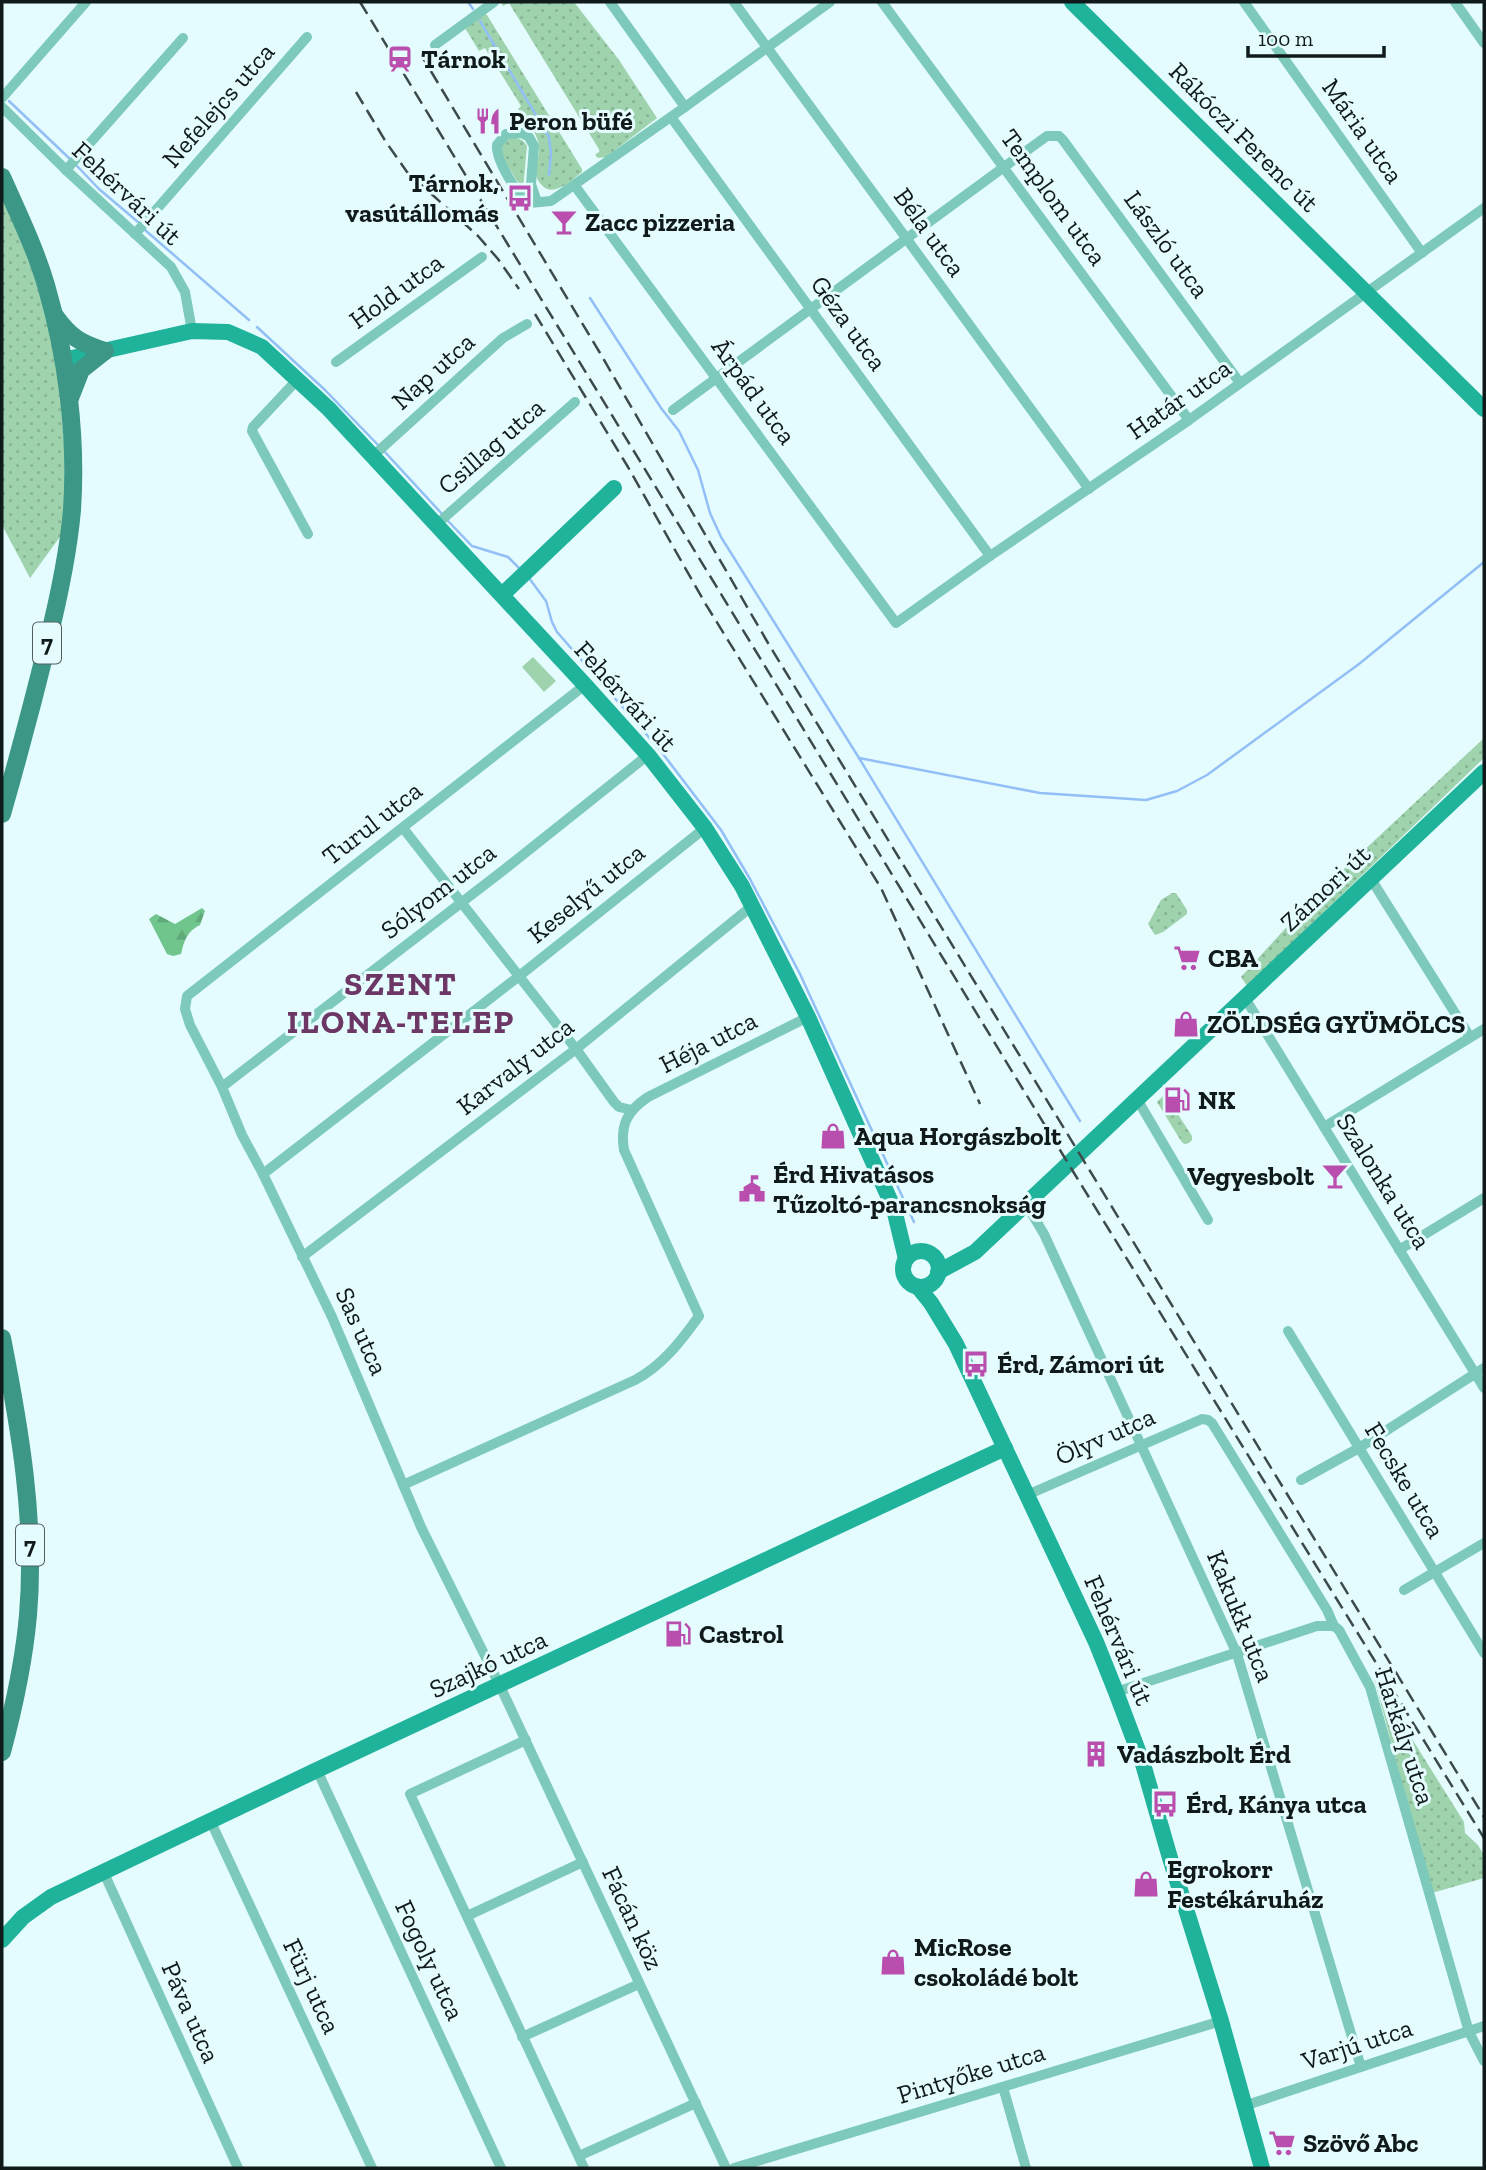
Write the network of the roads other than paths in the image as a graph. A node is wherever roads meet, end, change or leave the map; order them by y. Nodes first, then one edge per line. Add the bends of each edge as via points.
1 (86, 2) edge
2 (494, 2) edge
3 (610, 2) edge
4 (734, 2) edge
5 (830, 2) edge
6 (882, 2) edge
7 (1072, 2) edge
8 (1244, 2) edge
9 (1455, 2) edge
10 (307, 37) dead end
11 (183, 38) dead end
12 (1484, 43) edge
13 (435, 45) dead end
14 (767, 48) junction
15 (2, 98) edge
16 (2, 107) edge
17 (685, 107) junction
18 (671, 117) junction
19 (1004, 167) junction
20 (66, 170) junction
21 (2, 177) edge
22 (575, 186) junction
23 (537, 202) junction
24 (1484, 208) edge
25 (135, 234) junction
26 (907, 240) junction
27 (1422, 253) junction
28 (482, 257) dead end
29 (1366, 292) junction
30 (811, 310) junction
31 (54, 314) junction
32 (527, 324) dead end
33 (192, 331) junction
34 (105, 351) junction
35 (63, 360) junction
36 (336, 362) dead end
37 (298, 379) junction
38 (717, 379) junction
39 (1241, 383) junction
40 (69, 402) junction
41 (575, 402) dead end
42 (673, 410) dead end
43 (1484, 410) edge
44 (1189, 420) junction
45 (373, 456) junction
46 (614, 488) dead end
47 (1089, 489) junction
48 (437, 524) junction
49 (308, 534) dead end
50 (990, 556) junction
51 (502, 595) junction
52 (897, 622) joint
53 (586, 685) junction
54 (648, 755) junction
55 (1484, 772) edge
56 (2, 814) edge
57 (403, 828) junction
58 (705, 828) junction
59 (1371, 879) junction
60 (462, 902) junction
61 (752, 906) junction
62 (519, 977) junction
63 (187, 996) joint
64 (1245, 998) junction
65 (807, 1017) junction
66 (1484, 1029) edge
67 (1470, 1037) junction
68 (576, 1049) junction
69 (222, 1087) junction
70 (1138, 1099) junction
71 (632, 1110) junction
72 (1324, 1127) junction
73 (263, 1174) junction
74 (1484, 1198) edge
75 (1026, 1204) junction
76 (894, 1209) junction
77 (1208, 1220) dead end
78 (985, 1241) junction
79 (1399, 1250) junction
80 (927, 1253) junction
81 (302, 1257) junction
82 (906, 1259) junction
83 (936, 1276) junction
84 (918, 1287) junction
85 (1288, 1331) dead end
86 (2, 1338) edge
87 (956, 1344) junction
88 (1480, 1371) edge
89 (1484, 1388) edge
90 (1202, 1419) joint
91 (1142, 1444) junction
92 (1005, 1448) junction
93 (1359, 1448) junction
94 (1301, 1480) dead end
95 (403, 1485) junction
96 (1027, 1495) junction
97 (1484, 1543) edge
98 (1435, 1573) junction
99 (1404, 1590) dead end
100 (1334, 1626) junction
101 (1484, 1653) edge
102 (1237, 1654) junction
103 (500, 1686) junction
104 (1116, 1692) junction
105 (526, 1740) junction
106 (2, 1752) edge
107 (317, 1770) junction
108 (211, 1822) junction
109 (583, 1862) junction
110 (104, 1873) junction
111 (467, 1916) junction
112 (2, 1940) edge
113 (639, 1984) junction
114 (1221, 2021) junction
115 (1484, 2026) edge
116 (1469, 2032) junction
117 (522, 2037) junction
118 (1484, 2061) edge
119 (1361, 2067) junction
120 (1003, 2087) junction
121 (696, 2103) junction
122 (1244, 2106) junction
123 (579, 2156) junction
124 (238, 2168) edge
125 (372, 2168) edge
126 (501, 2168) edge
127 (584, 2168) edge
128 (726, 2168) edge
129 (734, 2168) edge
130 (1026, 2168) edge
131 (1262, 2168) edge

1 - 15 street
2 - 13 street
3 - 17 street
4 - 14 street, Béla utca
5 - 14 street
6 - 19 street, Templom utca
7 - 29 main road, Rákóczi Ferenc út
8 - 27 street, Mária utca
9 - 12 street
10 - 25 street, Nefelejcs utca
11 - 20 street
14 - 17 street
14 - 26 street, Béla utca
16 - 20 street, Fehérvári út
17 - 18 street
18 - 22 street
18 - 30 street, Géza utca
19 - 26 street
19 - 39 street, László utca via 1047,136 1063,140
19 - 44 street, Templom utca
20 - 25 street, Fehérvári út
21 - 31 main road, 7 via 36,256
22 - 23 street via 551,201
22 - 38 street, Árpád utca
23 - 23 street via 531,184 534,146 522,133 506,134 496,145 497,155 526,200
24 - 27 street, Határ utca
25 - 33 street, Fehérvári út via 180,281
26 - 30 street
26 - 47 street, Béla utca
27 - 29 street, Határ utca
28 - 36 street, Hold utca
29 - 39 street, Határ utca
29 - 43 main road, Rákóczi Ferenc út
30 - 38 street
30 - 50 street, Géza utca
31 - 34 main road via 75,339
31 - 35 main road, 7
32 - 45 street, Nap utca via 503,338
33 - 34 main road, Fehérvári út
33 - 37 main road, Fehérvári út via 228,332 252,341
34 - 35 main road, Fehérvári út
34 - 40 main road via 81,370
35 - 40 main road, 7
37 - 45 main road, Fehérvári út
37 - 49 street via 253,427
38 - 42 street
38 - 52 street, Árpád utca
39 - 44 street, Határ utca
40 - 56 main road, 7 via 73,481 67,551
41 - 48 street, Csillag utca
44 - 47 street, Határ utca
45 - 48 main road, Fehérvári út
46 - 51 main road
47 - 50 street, Határ utca
48 - 51 main road, Fehérvári út
50 - 52 street, Határ utca
51 - 53 main road, Fehérvári út
53 - 54 main road, Fehérvári út
53 - 57 street, Turul utca
54 - 58 main road, Fehérvári út
54 - 60 street, Sólyom utca
55 - 59 main road, Zámori út
57 - 60 street
57 - 63 street, Turul utca
58 - 61 main road, Fehérvári út
58 - 62 street, Keselyű utca
59 - 64 main road, Zámori út
59 - 67 street
60 - 62 street
60 - 69 street, Sólyom utca
61 - 65 main road, Fehérvári út
61 - 68 street, Karvaly utca
62 - 68 street
62 - 73 street, Keselyű utca
63 - 69 street, Sas utca via 190,1025
64 - 70 main road, Zámori út
64 - 72 street, Szalonka utca
65 - 71 street, Héja utca via 648,1097
65 - 76 main road, Fehérvári út
66 - 67 street
67 - 72 street
68 - 71 street via 614,1102
68 - 81 street, Karvaly utca
69 - 73 street, Sas utca
70 - 75 main road, Zámori út
70 - 77 street
71 - 95 street via 622,1129 624,1150 699,1316 648,1373
72 - 79 street, Szalonka utca
73 - 81 street, Sas utca
74 - 79 street
75 - 78 main road, Zámori út
75 - 91 street, Kakukk utca
76 - 80 main road, Fehérvári út
76 - 82 main road, Fehérvári út
78 - 80 main road, Zámori út via 950,1253
78 - 83 main road, Zámori út
79 - 88 street, Szalonka utca
80 - 82 main road via 914,1253
80 - 83 main road via 937,1263
81 - 95 street, Sas utca
82 - 84 main road via 904,1276
83 - 84 main road via 927,1286
83 - 87 main road, Fehérvári út via 938,1298
84 - 87 main road, Fehérvári út
85 - 93 street, Fecske utca
86 - 106 main road, 7 via 25,1473 30,1566 21,1668
87 - 92 main road, Fehérvári út
88 - 89 street, Szalonka utca
88 - 93 street
90 - 91 street, Ölyv utca
90 - 100 street, Harkály utca via 1212,1423
91 - 96 street, Ölyv utca
91 - 102 street, Kakukk utca
92 - 96 main road, Fehérvári út
92 - 103 main road, Szajkó utca
93 - 94 street
93 - 98 street, Fecske utca
95 - 103 street, Sas utca
96 - 104 main road, Fehérvári út
97 - 98 street
98 - 99 street
98 - 101 street, Fecske utca
100 - 102 street via 1317,1626
100 - 116 street, Harkály utca via 1370,1687
102 - 104 street
102 - 119 street, Kakukk utca
103 - 105 street, Fácán köz
103 - 107 main road, Szajkó utca
104 - 114 main road, Fehérvári út via 1143,1764
105 - 109 street, Fácán köz
105 - 111 street via 410,1794
107 - 108 main road, Szajkó utca
107 - 126 street, Fogoly utca
108 - 110 main road, Szajkó utca
108 - 125 street, Fürj utca
109 - 111 street
109 - 113 street, Fácán köz
110 - 112 main road, Szajkó utca via 35,1907
110 - 124 street, Páva utca
111 - 117 street
113 - 117 street
113 - 121 street, Fácán köz
114 - 120 street, Pintyőke utca
114 - 122 main road, Fehérvári út
115 - 116 street, Varjú utca
116 - 118 street, Harkály utca
116 - 119 street, Varjú utca
117 - 123 street
119 - 122 street, Varjú utca
120 - 129 street, Pintyőke utca
120 - 130 street
121 - 123 street
121 - 128 street, Fácán köz
122 - 131 main road, Fehérvári út
123 - 127 street

